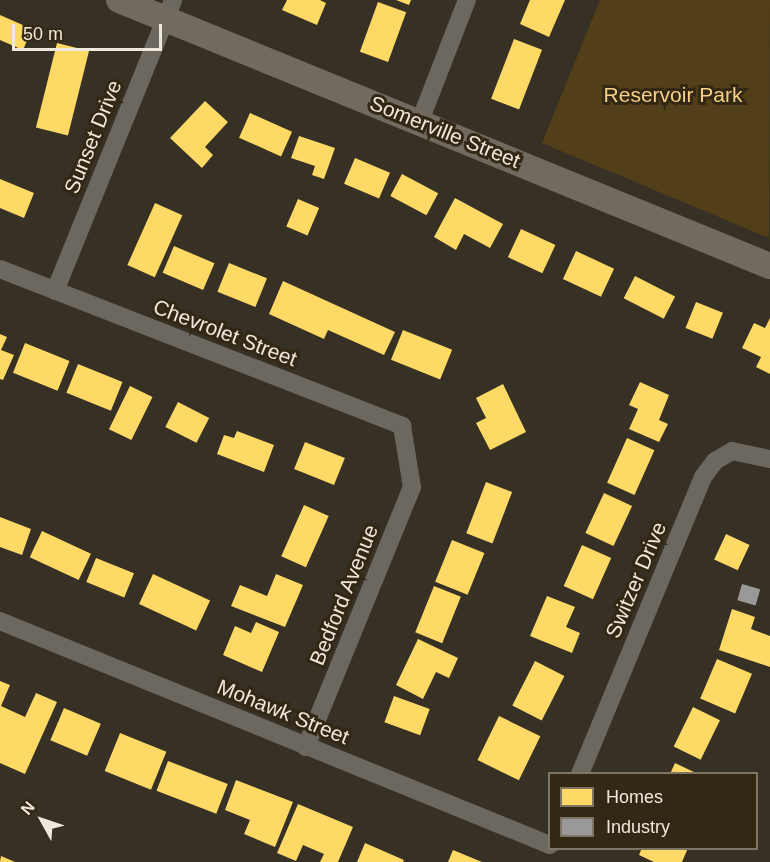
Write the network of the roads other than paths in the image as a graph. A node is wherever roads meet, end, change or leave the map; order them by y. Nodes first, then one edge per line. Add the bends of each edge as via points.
1 (119, 0) edge
2 (467, 0) edge
3 (170, 9) edge
4 (420, 121) junction
5 (770, 266) edge
6 (0, 269) edge
7 (56, 291) junction
8 (770, 459) edge
9 (408, 460) joint
10 (0, 621) edge
11 (306, 747) junction
12 (581, 772) edge
13 (548, 845) edge
14 (548, 848) edge
15 (543, 862) edge

1 - 3 street, Somerville Street
2 - 4 street
3 - 4 street, Somerville Street
3 - 7 street, Sunset Drive
4 - 5 street, Somerville Street
6 - 7 street, Chevrolet Street
7 - 9 street, Chevrolet Street via 402,426
8 - 12 street, Switzer Drive via 732,451 716,461 703,477
9 - 11 street, Bedford Avenue via 412,487
10 - 11 street, Mohawk Street
11 - 13 street, Mohawk Street
14 - 15 street

